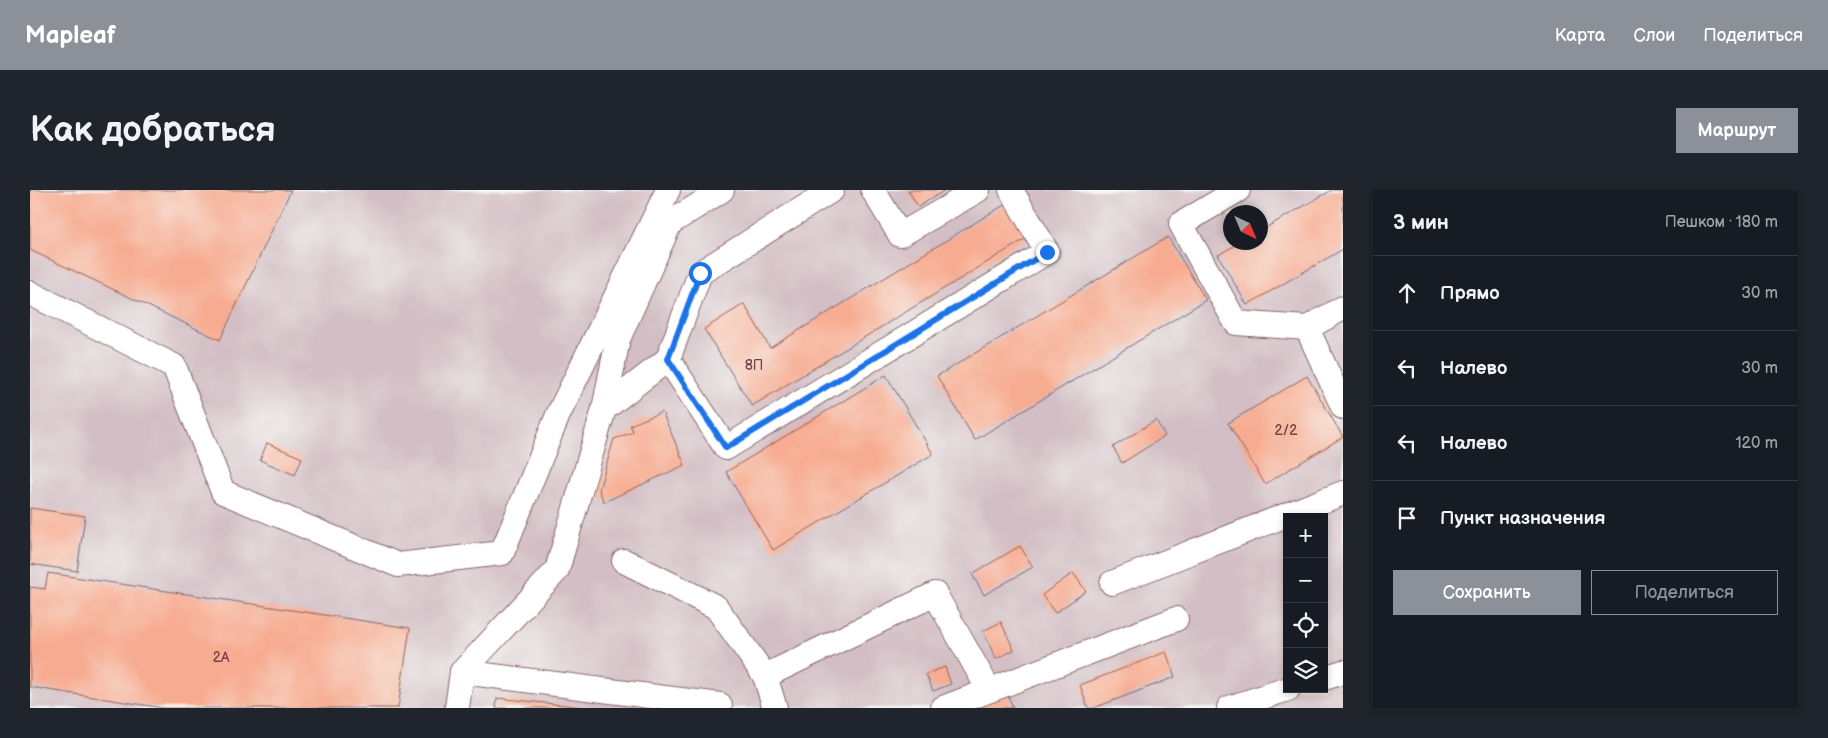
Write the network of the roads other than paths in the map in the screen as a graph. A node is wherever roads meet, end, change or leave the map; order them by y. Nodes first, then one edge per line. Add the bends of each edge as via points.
1 (668, 190) edge
2 (722, 190) edge
3 (832, 190) edge
4 (873, 190) edge
5 (978, 190) edge
6 (1012, 190) edge
7 (1238, 190) edge
8 (30, 293) edge
9 (1343, 308) edge
10 (1308, 328) junction
11 (668, 359) junction
12 (1343, 407) edge
13 (604, 409) junction
14 (1343, 493) edge
15 (624, 561) dead end
16 (1112, 583) dead end
17 (1176, 619) dead end
18 (462, 672) junction
19 (1343, 672) edge
20 (765, 676) junction
21 (1328, 677) edge
22 (989, 690) junction
23 (1283, 691) edge
24 (720, 705) dead end
25 (457, 708) edge
26 (775, 708) edge
27 (943, 708) edge
28 (1229, 708) edge

1 - 8 lane via 558,415 502,553 398,565 223,492 174,366
2 - 13 lane via 670,223 618,339
3 - 11 lane via 700,273
4 - 5 lane via 900,235
6 - 11 lane via 1047,252 726,448
7 - 10 lane via 1181,224 1236,324
9 - 10 lane
10 - 12 lane
11 - 13 lane
13 - 18 lane via 557,570
14 - 16 lane
15 - 20 lane via 716,607
17 - 22 lane
18 - 24 lane
18 - 25 lane
19 - 21 lane
20 - 22 lane via 935,594
20 - 26 lane
22 - 27 lane
23 - 28 lane

